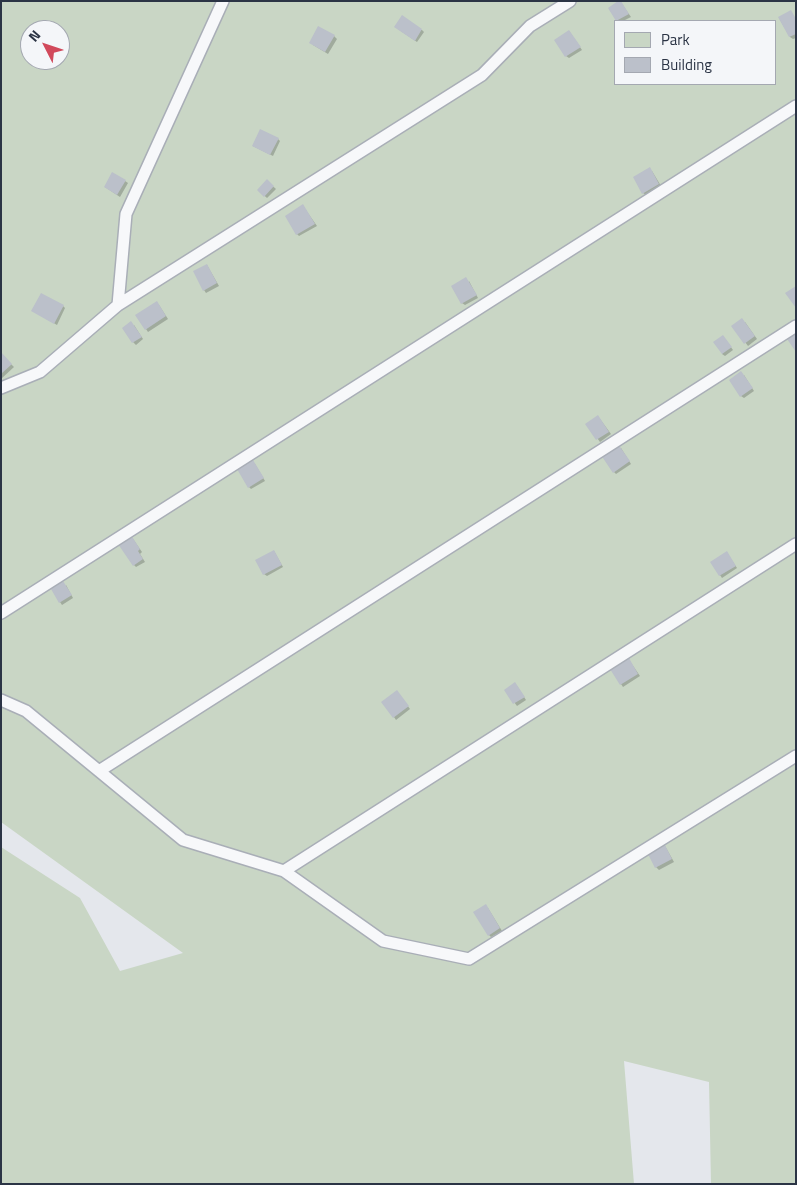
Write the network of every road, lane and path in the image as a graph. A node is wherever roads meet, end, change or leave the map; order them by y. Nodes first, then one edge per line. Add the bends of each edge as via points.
1 (223, 1) edge
2 (570, 1) edge
3 (796, 106) edge
4 (118, 305) junction
5 (796, 326) edge
6 (1, 388) edge
7 (796, 544) edge
8 (1, 613) edge
9 (1, 700) edge
10 (796, 756) edge
11 (99, 771) junction
12 (284, 871) junction

1 - 4 lane via 126,214
2 - 4 lane via 530,26 482,75
3 - 8 lane
4 - 6 lane via 40,372
5 - 11 lane
7 - 12 lane
9 - 11 lane via 26,711
10 - 12 lane via 469,959 383,940
11 - 12 lane via 183,840

